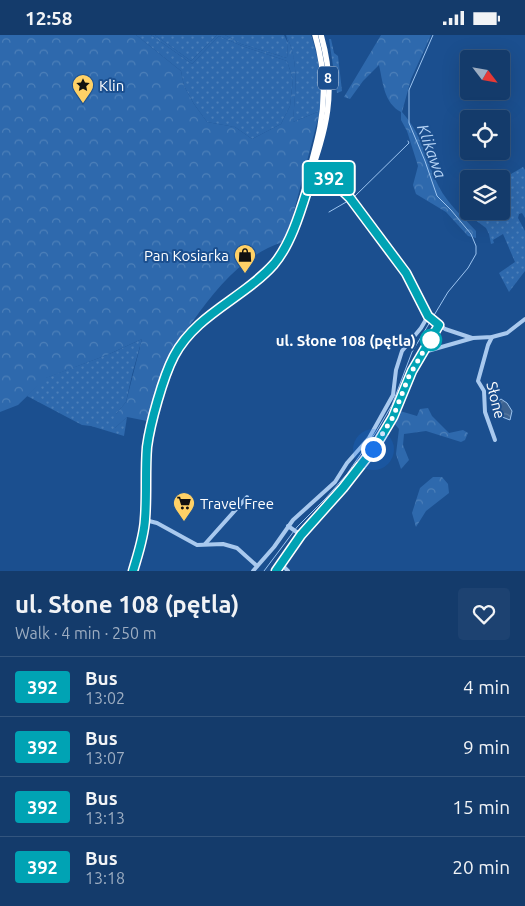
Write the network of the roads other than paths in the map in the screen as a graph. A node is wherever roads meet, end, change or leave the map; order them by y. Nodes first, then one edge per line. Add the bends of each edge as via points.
1 (315, 35) edge
2 (321, 35) edge
3 (313, 165) junction
4 (429, 317) junction
5 (525, 319) edge
6 (437, 324) junction
7 (492, 337) junction
8 (473, 338) junction
9 (424, 352) junction
10 (495, 440) dead end
11 (246, 497) dead end
12 (145, 520) junction
13 (290, 527) junction
14 (301, 535) junction
15 (205, 544) junction
16 (281, 564) junction
17 (258, 566) junction
18 (133, 571) edge
19 (253, 571) edge
20 (276, 571) edge
21 (288, 571) edge

1 - 3 highway, 8 via 324,93
2 - 3 highway, 8 via 329,101 325,129
3 - 4 street via 350,198 406,273
3 - 12 highway, 8 via 290,238 275,262 194,329 174,356 149,436
4 - 6 street
4 - 13 street via 402,351 393,395 369,438 335,482
5 - 7 street via 507,333
6 - 8 street
6 - 9 street
7 - 8 street
7 - 10 street, Słone via 478,381 484,391 485,412
8 - 9 street
9 - 14 street via 375,447
11 - 15 street
12 - 15 street via 197,545
12 - 18 highway, 8
13 - 14 street
13 - 17 street
14 - 16 street
15 - 17 street via 237,547
16 - 20 street
16 - 21 street
17 - 19 street

